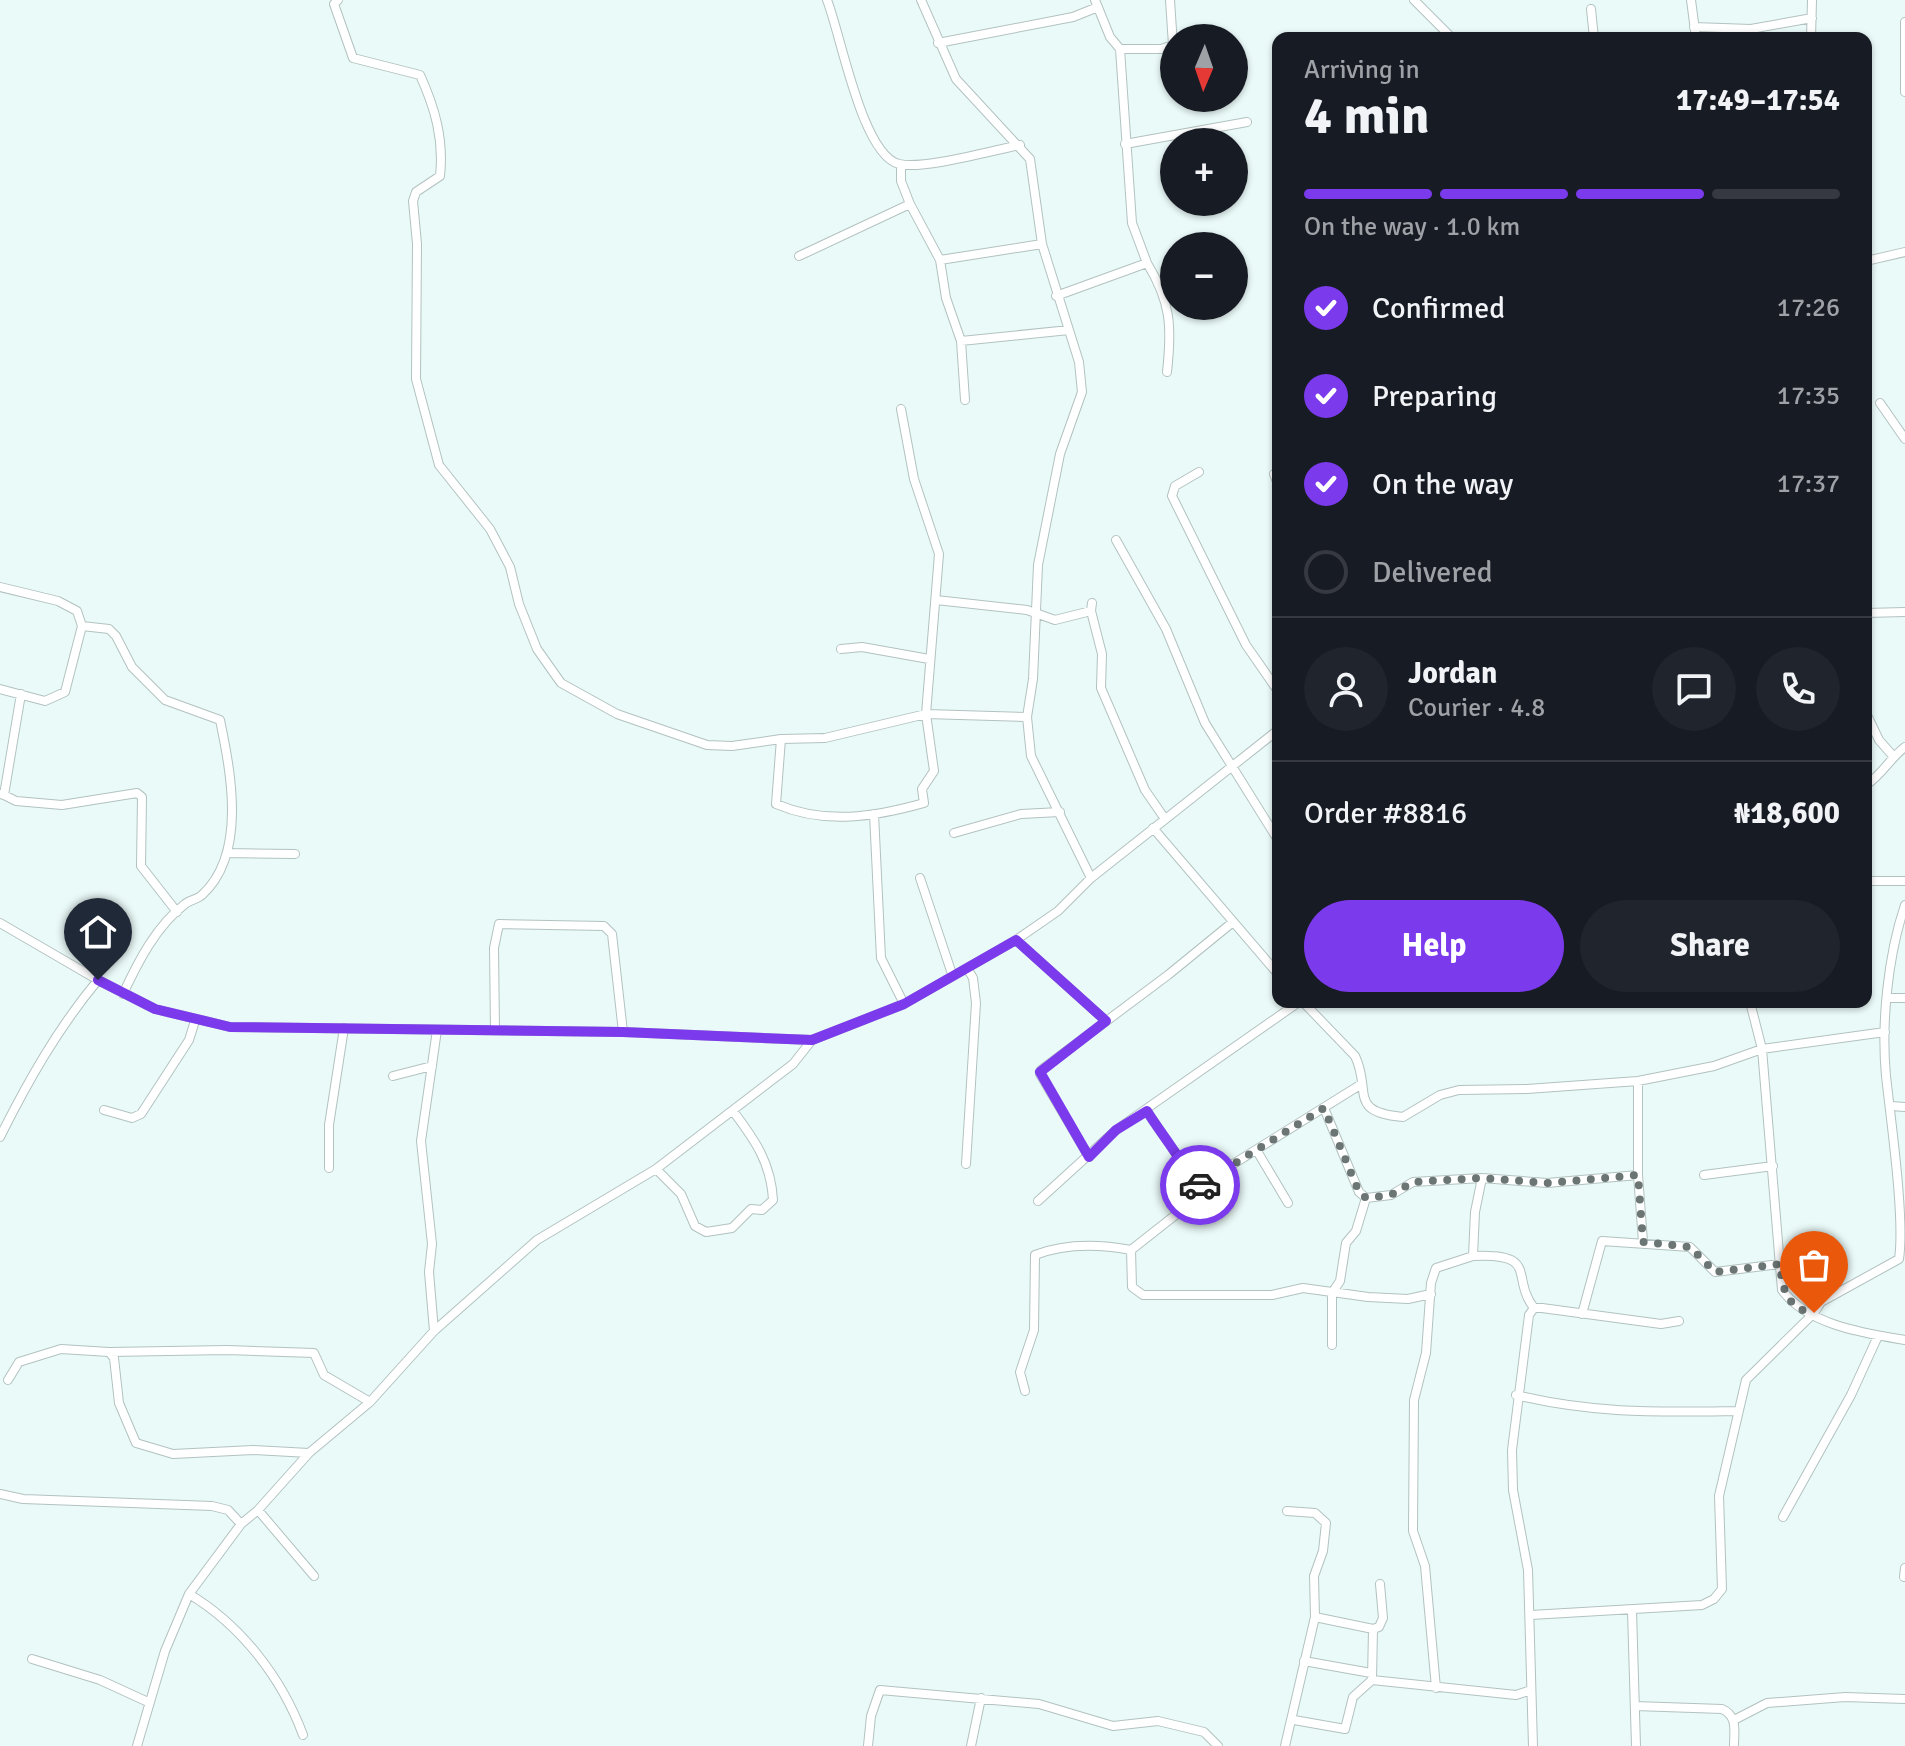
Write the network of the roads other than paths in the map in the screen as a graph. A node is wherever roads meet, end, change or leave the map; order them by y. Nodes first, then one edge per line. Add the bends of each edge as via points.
1 (338, 0) edge
2 (827, 0) edge
3 (921, 0) edge
4 (1170, 0) edge
5 (1414, 0) edge
6 (1691, 0) edge
7 (1812, 0) edge
8 (1096, 3) edge
9 (1591, 9) dead end
10 (1812, 18) junction
11 (1905, 22) edge
12 (1694, 27) junction
13 (1446, 32) edge
14 (1593, 32) edge
15 (1695, 32) edge
16 (1811, 32) edge
17 (938, 43) junction
18 (1120, 49) junction
19 (1904, 76) edge
20 (1905, 92) edge
21 (1247, 122) dead end
22 (1125, 144) junction
23 (1020, 145) junction
24 (901, 165) junction
25 (910, 204) junction
26 (1042, 244) junction
27 (1905, 252) edge
28 (799, 256) dead end
29 (940, 260) junction
30 (1872, 260) edge
31 (1147, 263) junction
32 (1056, 296) junction
33 (1069, 330) junction
34 (961, 341) junction
35 (1167, 372) dead end
36 (965, 400) dead end
37 (1880, 403) dead end
38 (901, 409) dead end
39 (1905, 439) edge
40 (1199, 472) dead end
41 (1116, 540) dead end
42 (0, 587) edge
43 (936, 600) junction
44 (1905, 612) edge
45 (1872, 613) edge
46 (1038, 614) junction
47 (82, 626) junction
48 (841, 649) dead end
49 (929, 659) junction
50 (1272, 682) edge
51 (0, 689) edge
52 (21, 694) junction
53 (926, 714) junction
54 (1027, 717) junction
55 (1872, 725) edge
56 (1272, 735) edge
57 (781, 739) junction
58 (1905, 747) edge
59 (1893, 756) junction
60 (1233, 765) junction
61 (1872, 781) edge
62 (2, 795) edge
63 (1060, 812) junction
64 (874, 814) junction
65 (1165, 819) junction
66 (1153, 828) junction
67 (1272, 830) edge
68 (954, 833) dead end
69 (228, 853) junction
70 (295, 854) dead end
71 (920, 878) dead end
72 (1091, 878) junction
73 (1872, 881) edge
74 (1905, 881) edge
75 (1905, 905) edge
76 (177, 912) junction
77 (1233, 922) junction
78 (0, 923) edge
79 (1016, 940) junction
80 (1272, 967) edge
81 (967, 968) junction
82 (952, 974) junction
83 (98, 980) junction
84 (123, 994) junction
85 (1889, 998) junction
86 (1905, 998) edge
87 (904, 1004) junction
88 (1292, 1008) edge
89 (1307, 1008) edge
90 (1752, 1008) edge
91 (195, 1021) junction
92 (1106, 1021) junction
93 (344, 1028) junction
94 (437, 1030) junction
95 (495, 1030) junction
96 (623, 1032) junction
97 (1885, 1032) junction
98 (812, 1040) junction
99 (1762, 1049) junction
100 (432, 1066) junction
101 (393, 1076) dead end
102 (1638, 1081) junction
103 (1360, 1085) junction
104 (1891, 1106) junction
105 (1905, 1107) edge
106 (1324, 1108) junction
107 (104, 1110) dead end
108 (733, 1111) junction
109 (1147, 1111) junction
110 (0, 1137) edge
111 (1257, 1151) junction
112 (1089, 1157) junction
113 (966, 1164) dead end
114 (1773, 1166) junction
115 (329, 1168) dead end
116 (656, 1169) junction
117 (1638, 1175) junction
118 (1704, 1175) dead end
119 (1482, 1178) junction
120 (1193, 1189) junction
121 (1366, 1198) junction
122 (1038, 1201) dead end
123 (1288, 1203) dead end
124 (1905, 1238) edge
125 (1643, 1242) junction
126 (1131, 1250) junction
127 (1473, 1256) junction
128 (1780, 1264) junction
129 (1332, 1293) junction
130 (1431, 1294) junction
131 (1534, 1308) junction
132 (1814, 1313) junction
133 (1582, 1314) junction
134 (1679, 1321) dead end
135 (434, 1331) junction
136 (1878, 1336) junction
137 (1905, 1340) edge
138 (1332, 1345) dead end
139 (109, 1352) junction
140 (8, 1380) dead end
141 (1025, 1391) dead end
142 (1516, 1395) junction
143 (370, 1402) junction
144 (1737, 1411) junction
145 (309, 1453) junction
146 (0, 1494) edge
147 (258, 1510) junction
148 (1287, 1511) dead end
149 (1783, 1517) dead end
150 (241, 1524) junction
151 (1905, 1568) edge
152 (314, 1576) dead end
153 (1904, 1577) edge
154 (1380, 1584) dead end
155 (189, 1594) junction
156 (1632, 1611) junction
157 (1531, 1615) junction
158 (1315, 1617) junction
159 (1373, 1629) junction
160 (32, 1659) dead end
161 (1304, 1661) junction
162 (1371, 1676) junction
163 (1436, 1688) junction
164 (1531, 1690) junction
165 (981, 1698) junction
166 (1905, 1699) edge
167 (148, 1702) junction
168 (1635, 1706) junction
169 (1294, 1720) junction
170 (1734, 1720) junction
171 (303, 1735) dead end
172 (137, 1746) edge
173 (868, 1746) edge
174 (971, 1746) edge
175 (1218, 1746) edge
176 (1285, 1746) edge
177 (1533, 1746) edge
178 (1636, 1746) edge
179 (1734, 1746) edge

1 - 57 street via 334,4 353,58 420,75 434,106 440,176 416,192 413,211 416,379 439,465 490,529 510,567 537,649 561,683 656,730 707,745
2 - 24 street via 867,131
3 - 17 street
4 - 18 street via 1173,45
5 - 13 street
6 - 12 street
7 - 10 street
8 - 17 street via 1073,17
8 - 18 street
9 - 14 street
10 - 12 street via 1751,29
10 - 16 street
11 - 19 street
12 - 15 street
17 - 23 street via 956,79
18 - 22 street
19 - 20 street
21 - 22 street
22 - 31 street via 1132,223
23 - 24 street
23 - 26 street via 1030,159
24 - 25 street
25 - 28 street
25 - 29 street
26 - 29 street
26 - 32 street
27 - 30 street
29 - 34 street
31 - 32 street
31 - 35 street via 1168,306
32 - 33 street
33 - 34 street
33 - 46 street via 1082,392 1048,509 1038,565
34 - 36 street
37 - 39 street
38 - 43 street via 914,479 939,554
40 - 50 street via 1175,486 1172,496 1246,645
41 - 60 street via 1166,629 1205,723
42 - 47 street via 58,601 77,611
43 - 46 street
43 - 49 street
44 - 45 street
46 - 54 street
46 - 65 street via 1055,620 1091,607 1102,654 1101,688 1145,790
47 - 52 street via 65,692 45,701
47 - 69 street via 109,629 132,667 165,700 220,720 230,778
48 - 49 street via 862,647
49 - 53 street
51 - 52 street
52 - 62 street
53 - 54 street
53 - 57 street via 825,738
53 - 64 street via 934,771 922,789 924,803
54 - 63 street via 1031,756
55 - 59 street
56 - 60 street
57 - 64 street via 776,804 826,819
58 - 59 street
59 - 61 street
60 - 65 street
60 - 67 street
62 - 76 street via 62,805 137,793 142,797 141,866
63 - 68 street via 1021,814
63 - 72 street
64 - 87 street via 881,958
65 - 66 street
66 - 72 street
66 - 77 street
69 - 70 street
69 - 76 street via 202,895
71 - 82 street
72 - 79 street via 1058,911
73 - 74 street
75 - 85 street via 1896,932
76 - 84 street via 153,940
77 - 80 street
77 - 92 street
78 - 83 street
79 - 81 street
79 - 92 street
81 - 82 street
81 - 113 street via 976,1003
82 - 87 street
83 - 84 street
83 - 110 street via 51,1042
84 - 91 street
85 - 86 street
85 - 97 street
87 - 98 street
88 - 109 street
89 - 103 street via 1355,1056
90 - 99 street
91 - 93 street via 230,1027
91 - 107 street via 189,1040 141,1114 132,1118
92 - 112 street via 1040,1072
93 - 94 street
93 - 115 street via 329,1125
94 - 95 street
94 - 100 street
95 - 96 street
95 - 96 street via 496,927 604,926 612,934
96 - 98 street
97 - 99 street
97 - 104 street
98 - 108 street via 793,1064
99 - 102 street via 1714,1066
99 - 114 street
100 - 101 street
100 - 135 street via 421,1141
102 - 103 street via 1459,1090 1403,1117 1372,1111
102 - 117 street
103 - 106 street
104 - 105 street
104 - 124 street
106 - 111 street
106 - 121 street
108 - 116 street
108 - 116 street via 772,1175 773,1200 762,1210 751,1209 732,1228 706,1232 695,1226 681,1194
109 - 112 street via 1116,1130
109 - 120 street via 1187,1168
111 - 120 street
111 - 123 street
112 - 122 street
114 - 118 street
114 - 128 street
116 - 135 street via 537,1240
117 - 119 street via 1547,1183
117 - 125 street
119 - 121 street via 1413,1182 1391,1195
119 - 127 street
120 - 126 street via 1178,1213
121 - 129 street
124 - 132 street via 1899,1259 1821,1302
125 - 128 street via 1690,1247 1715,1272
125 - 133 street via 1602,1241
126 - 129 street via 1132,1287 1143,1295 1272,1295 1303,1288
126 - 141 street via 1085,1245 1035,1255 1034,1330 1020,1372
127 - 130 street via 1436,1268
127 - 131 street via 1516,1263
128 - 132 street via 1782,1290 1803,1312
129 - 130 street via 1408,1299
129 - 138 street
130 - 163 street via 1426,1353 1414,1400 1413,1531 1425,1566
131 - 133 street
131 - 142 street
132 - 136 street
132 - 144 street via 1746,1380
133 - 134 street via 1661,1324
135 - 143 street
136 - 137 street
136 - 149 street
139 - 140 street via 61,1349 19,1362
139 - 143 street via 314,1353 324,1375
139 - 145 street via 119,1403 136,1443 173,1454
142 - 144 street via 1621,1413
142 - 157 street via 1513,1490
143 - 145 street
144 - 156 street via 1719,1496 1722,1589 1702,1605
145 - 147 street
146 - 150 street via 212,1506 228,1510
147 - 150 street
147 - 152 street
148 - 158 street via 1315,1513 1326,1523 1314,1576
150 - 155 street
151 - 153 street
154 - 159 street via 1383,1618
155 - 167 street
155 - 171 street via 221,1613 289,1696
156 - 157 street
156 - 168 street
157 - 164 street
158 - 159 street
158 - 161 street
159 - 162 street
160 - 167 street
161 - 162 street
161 - 169 street
162 - 163 street
162 - 169 street via 1353,1697 1345,1729
163 - 164 street via 1516,1695
164 - 177 street
165 - 173 street via 880,1690
165 - 174 street
165 - 175 street via 1039,1704 1113,1726 1158,1721 1204,1732
166 - 170 street via 1767,1703
167 - 172 street
168 - 170 street via 1722,1709
168 - 178 street
169 - 176 street
170 - 179 street

